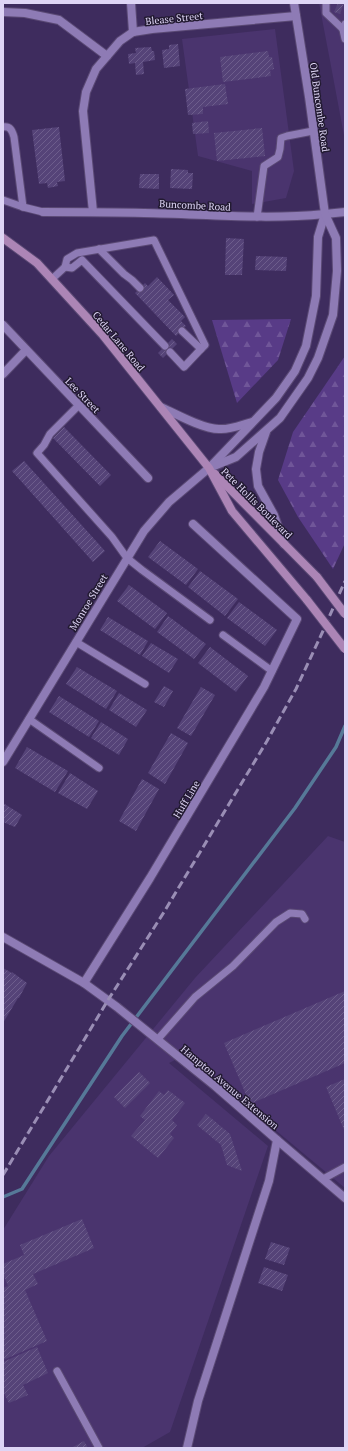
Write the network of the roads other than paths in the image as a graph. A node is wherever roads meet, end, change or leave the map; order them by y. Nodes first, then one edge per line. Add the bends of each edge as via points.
1 (131, 3) edge
2 (294, 3) edge
3 (326, 3) edge
4 (3, 12) edge
5 (296, 16) junction
6 (344, 28) edge
7 (133, 32) junction
8 (345, 39) edge
9 (107, 56) junction
10 (3, 127) edge
11 (313, 131) junction
12 (3, 200) edge
13 (23, 207) junction
14 (43, 212) joint
15 (93, 212) junction
16 (345, 212) edge
17 (325, 214) junction
18 (257, 217) junction
19 (3, 238) edge
20 (99, 249) junction
21 (65, 267) junction
22 (52, 279) junction
23 (140, 288) dead end
24 (3, 326) edge
25 (182, 331) dead end
26 (165, 346) dead end
27 (201, 349) junction
28 (26, 350) junction
29 (170, 352) dead end
30 (3, 374) edge
31 (80, 405) junction
32 (161, 407) junction
33 (253, 422) junction
34 (267, 430) junction
35 (209, 468) junction
36 (148, 478) dead end
37 (194, 524) dead end
38 (284, 544) junction
39 (127, 558) junction
40 (345, 614) edge
41 (210, 620) dead end
42 (223, 635) dead end
43 (76, 642) junction
44 (345, 649) edge
45 (272, 671) junction
46 (144, 684) dead end
47 (29, 719) junction
48 (3, 762) edge
49 (99, 768) dead end
50 (305, 919) dead end
51 (3, 937) edge
52 (84, 983) junction
53 (158, 1039) junction
54 (277, 1140) junction
55 (345, 1167) edge
56 (322, 1179) junction
57 (345, 1198) edge
58 (57, 1371) dead end
59 (99, 1448) edge
60 (186, 1448) edge

1 - 7 street
2 - 5 street, Old Buncombe Road
3 - 6 lane via 326,13
4 - 9 street via 25,13 59,20
5 - 7 street, Blease Street
5 - 11 street, Old Buncombe Road
6 - 8 lane
7 - 9 street, Blease Street via 120,41
9 - 15 street, Blease Street via 89,83 83,105
10 - 13 lane via 8,126 14,137
11 - 17 street, Old Buncombe Road
11 - 18 lane via 280,138 278,157 264,166
12 - 13 lane
13 - 14 lane
14 - 15 street, Buncombe Road
15 - 18 street, Buncombe Road
16 - 17 street, Buncombe Road
17 - 18 street, Buncombe Road
17 - 33 street, Old Buncombe Road via 318,237 316,296 306,346 295,371 276,398
17 - 34 street, Old Buncombe Road via 336,238 337,271 333,315 308,378 280,418
19 - 22 main road, Cedar Lane Road via 37,263
20 - 21 lane via 77,253 67,259
20 - 23 lane
20 - 27 lane via 154,240 205,345
21 - 22 lane
21 - 26 lane via 72,268 82,260
22 - 32 main road, Cedar Lane Road via 102,334
24 - 28 street, Lee Street
25 - 27 lane
27 - 29 lane via 184,367
28 - 30 street
28 - 31 street, Lee Street
31 - 36 street, Lee Street
31 - 39 lane via 50,434 37,453 112,537
32 - 33 street, Old Buncombe Road via 217,429 233,428
32 - 35 main road, Cedar Lane Road
33 - 35 street, Old Buncombe Road
34 - 35 street, Old Buncombe Road via 236,457
34 - 38 street, Old Buncombe Road via 256,469 258,486 274,515
35 - 38 main road, Pete Hollis Boulevard
35 - 39 street, Monroe Street via 169,502 144,531
35 - 44 main road, Pete Hollis Boulevard, bridge via 232,511
37 - 45 street, Huff Line via 297,620
38 - 40 main road, Pete Hollis Boulevard, bridge via 317,577
39 - 41 lane
39 - 43 street, Monroe Street
42 - 45 lane
43 - 46 lane
43 - 47 street, Monroe Street
45 - 52 street, Huff Line via 154,871
47 - 48 street, Monroe Street
47 - 49 lane
50 - 53 lane via 302,914 290,913 276,922 233,966 195,997
51 - 52 street, Hampton Avenue Extension
52 - 53 street, Hampton Avenue Extension
53 - 54 street, Hampton Avenue Extension
54 - 56 street
54 - 60 street, Hampton Avenue Extension via 269,1181 198,1401
55 - 56 lane
56 - 57 street
58 - 59 lane

